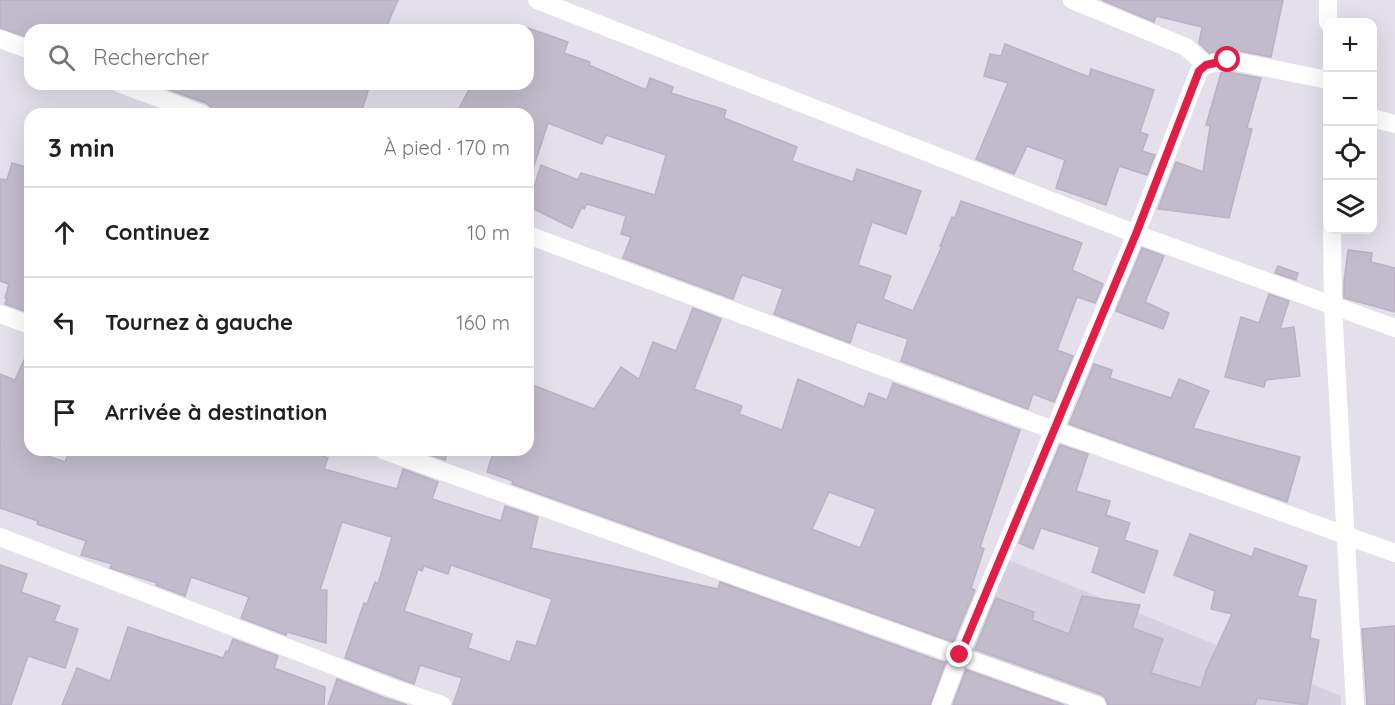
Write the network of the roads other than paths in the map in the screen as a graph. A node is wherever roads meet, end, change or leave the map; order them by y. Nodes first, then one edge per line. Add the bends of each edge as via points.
1 (537, 0) edge
2 (1072, 0) edge
3 (1328, 0) edge
4 (1328, 18) edge
5 (0, 39) edge
6 (24, 48) edge
7 (1206, 65) junction
8 (1323, 79) edge
9 (137, 90) edge
10 (186, 108) edge
11 (1377, 119) edge
12 (1395, 124) edge
13 (1136, 234) junction
14 (1332, 234) edge
15 (534, 237) edge
16 (1333, 307) junction
17 (0, 314) edge
18 (24, 323) edge
19 (1395, 328) edge
20 (1053, 430) junction
21 (400, 456) edge
22 (1345, 534) junction
23 (0, 537) edge
24 (1395, 553) edge
25 (960, 655) junction
26 (442, 705) edge
27 (941, 705) edge
28 (1098, 705) edge
29 (1355, 705) edge

1 - 13 street
2 - 7 street via 1186,47
3 - 4 street
5 - 6 street
7 - 8 street via 1228,60
7 - 13 street via 1199,71
9 - 10 street
11 - 12 street
13 - 16 street
13 - 20 street
14 - 16 street
15 - 20 street
16 - 19 street
16 - 22 street
17 - 18 street
20 - 22 street
20 - 25 street
21 - 25 street
22 - 24 street
22 - 29 street
23 - 26 street
25 - 27 street
25 - 28 street

